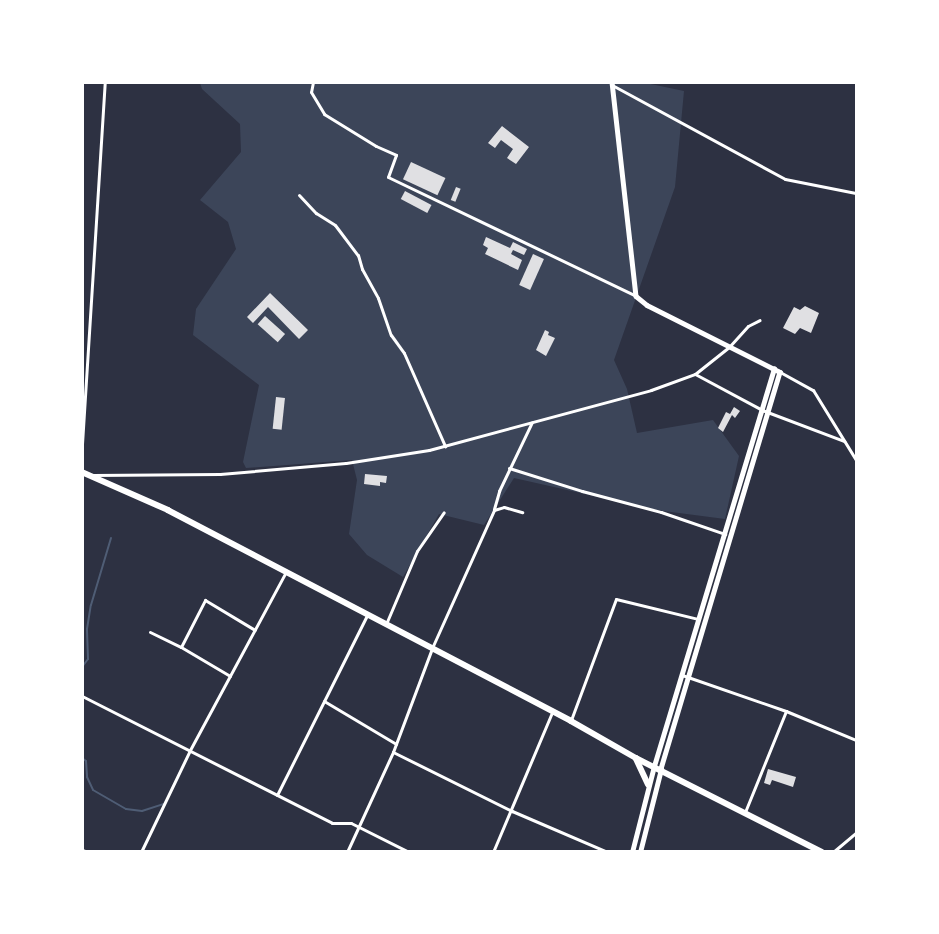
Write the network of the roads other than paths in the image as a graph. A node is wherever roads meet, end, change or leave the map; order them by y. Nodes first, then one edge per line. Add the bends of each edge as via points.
1 (105, 82) edge
2 (313, 82) edge
3 (612, 84) edge
4 (856, 193) edge
5 (299, 195) dead end
6 (636, 296) junction
7 (760, 320) dead end
8 (729, 347) junction
9 (774, 369) junction
10 (780, 372) junction
11 (695, 374) junction
12 (762, 410) junction
13 (768, 412) junction
14 (532, 422) junction
15 (844, 440) junction
16 (82, 444) edge
17 (445, 446) junction
18 (856, 460) edge
19 (508, 468) junction
20 (82, 472) edge
21 (93, 475) junction
22 (494, 510) junction
23 (444, 512) dead end
24 (522, 512) dead end
25 (725, 534) junction
26 (286, 572) junction
27 (367, 614) junction
28 (699, 620) junction
29 (386, 624) junction
30 (255, 630) junction
31 (150, 632) dead end
32 (181, 647) junction
33 (432, 648) junction
34 (682, 675) junction
35 (230, 676) junction
36 (688, 677) junction
37 (82, 696) edge
38 (324, 702) junction
39 (786, 711) junction
40 (552, 712) junction
41 (571, 721) junction
42 (856, 740) edge
43 (396, 744) junction
44 (190, 750) junction
45 (393, 752) junction
46 (636, 758) junction
47 (654, 766) junction
48 (661, 769) junction
49 (648, 784) junction
50 (277, 795) junction
51 (512, 811) junction
52 (745, 812) junction
53 (358, 827) junction
54 (856, 832) edge
55 (82, 850) edge
56 (88, 852) edge
57 (141, 852) edge
58 (347, 852) edge
59 (409, 852) edge
60 (493, 852) edge
61 (607, 852) edge
62 (632, 852) edge
63 (640, 852) edge
64 (822, 852) edge
65 (834, 852) edge

1 - 16 street
2 - 6 street via 311,92 324,114 396,155 388,177
3 - 4 street via 785,179
3 - 6 main road
5 - 17 street via 316,213 335,225 358,255 391,335 404,353
6 - 8 main road
7 - 8 street via 748,326
8 - 9 main road
8 - 11 street
9 - 10 main road
9 - 12 main road
10 - 13 main road
10 - 15 street via 813,390
11 - 12 street
11 - 14 street via 651,390
12 - 13 street
12 - 25 main road
13 - 15 street
13 - 36 main road
14 - 17 street
14 - 19 street
15 - 18 street
17 - 21 street via 346,463 220,474
19 - 22 street
19 - 25 street
20 - 21 highway
21 - 26 highway
22 - 24 street via 504,506
22 - 33 street
23 - 29 street via 417,551
25 - 28 main road
26 - 27 highway
26 - 30 street
27 - 29 highway
27 - 38 street
28 - 34 main road
28 - 41 street via 616,599
29 - 33 highway
30 - 32 street via 205,600
30 - 35 street
31 - 32 street
32 - 35 street
33 - 40 highway
33 - 43 street
34 - 36 street
34 - 47 main road
35 - 44 street
36 - 39 street
36 - 48 main road
37 - 44 street
38 - 43 street
38 - 50 street
39 - 42 street
39 - 52 street
40 - 41 highway
40 - 51 street
41 - 46 highway
43 - 45 street
44 - 50 street
44 - 57 street
45 - 51 street
45 - 53 street
46 - 47 highway
46 - 49 highway
47 - 48 highway
47 - 49 main road
48 - 52 highway
48 - 63 main road
49 - 62 main road
50 - 53 street via 332,823 351,823
51 - 60 street
51 - 61 street
52 - 64 highway
53 - 58 street
53 - 59 street
54 - 65 street
55 - 56 street

